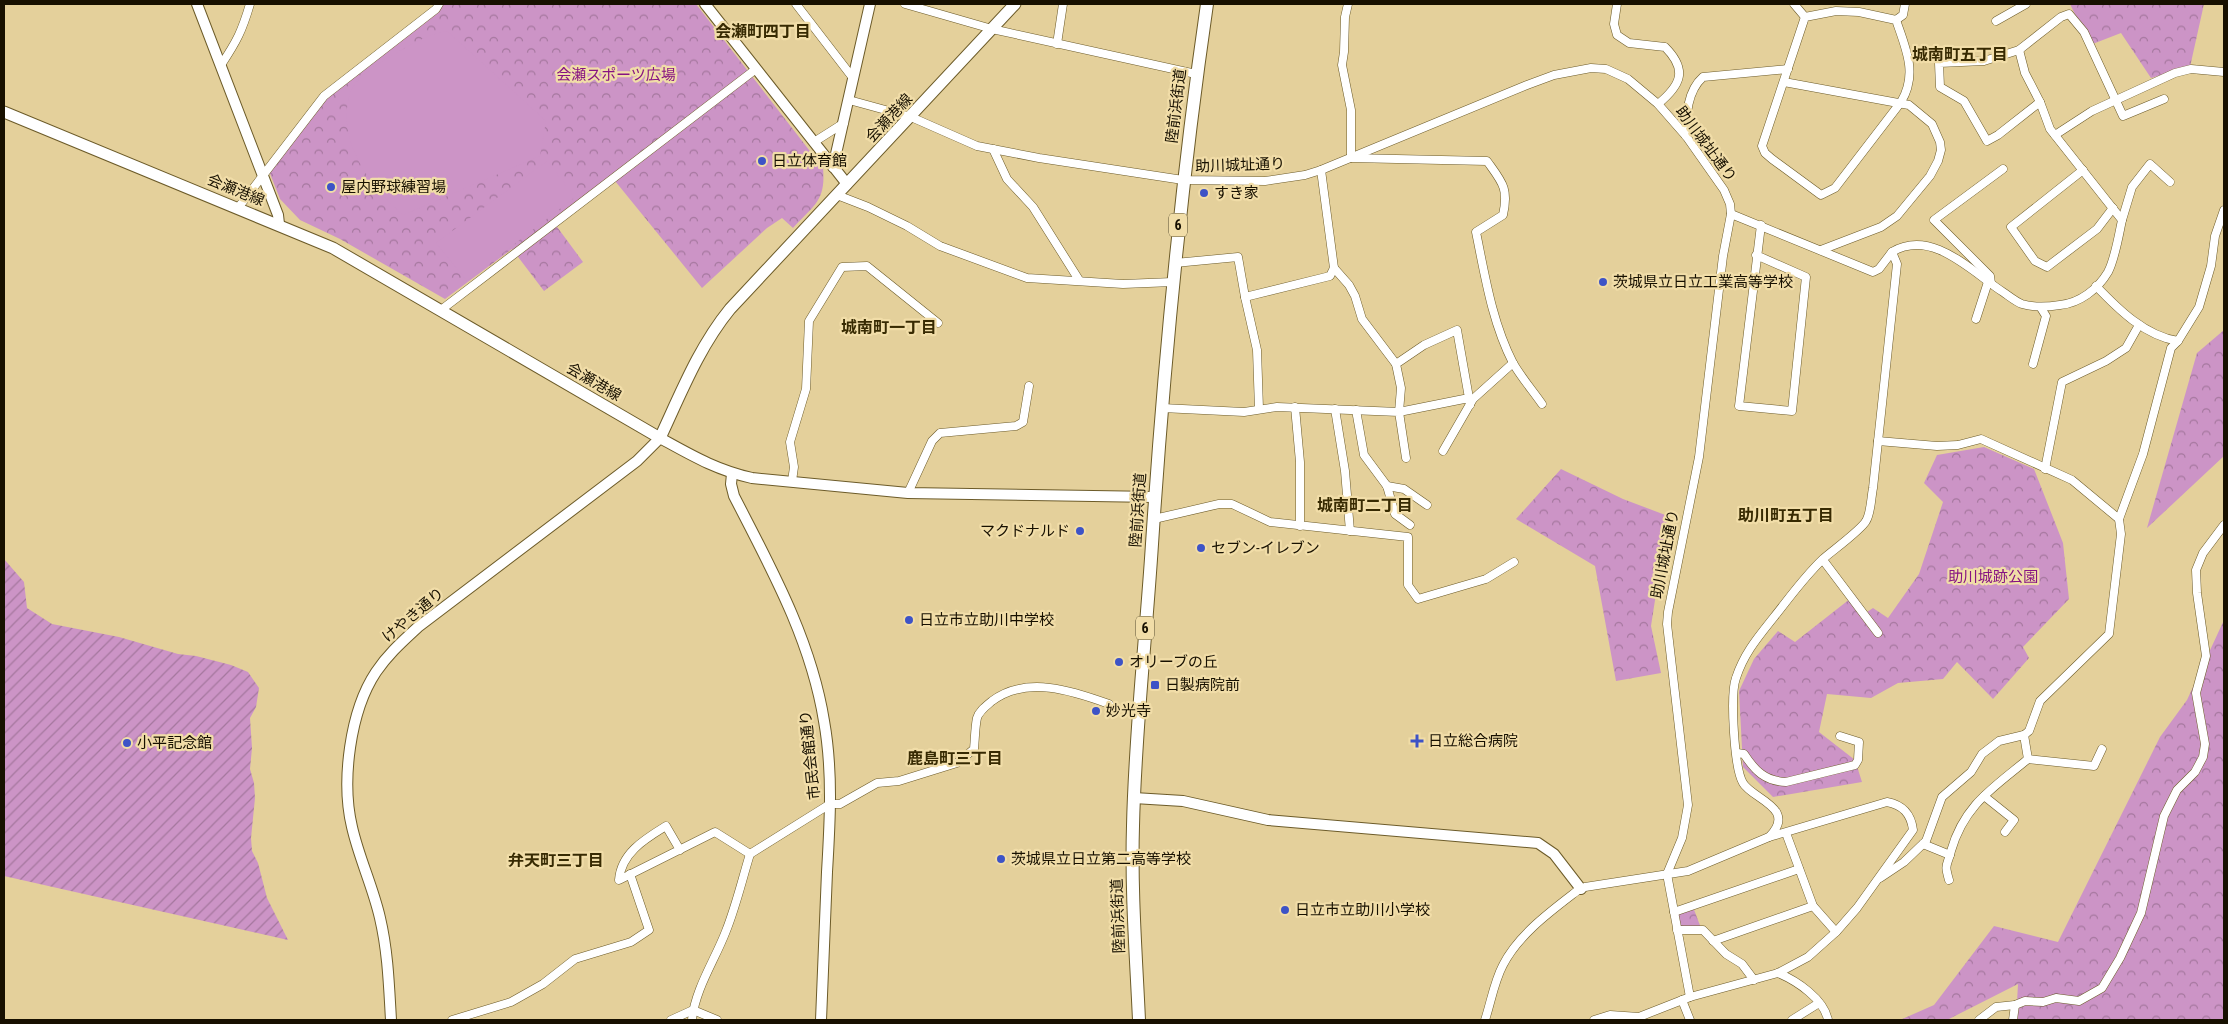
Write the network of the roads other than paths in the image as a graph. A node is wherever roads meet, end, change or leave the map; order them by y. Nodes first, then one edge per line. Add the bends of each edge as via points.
1 (196, 4) edge
2 (250, 4) edge
3 (439, 4) edge
4 (705, 4) edge
5 (796, 4) edge
6 (870, 4) edge
7 (906, 4) edge
8 (1015, 4) edge
9 (1062, 4) edge
10 (1206, 4) edge
11 (1348, 4) edge
12 (1617, 4) edge
13 (1794, 4) edge
14 (1905, 4) edge
15 (2026, 4) edge
16 (1805, 17) junction
17 (1896, 20) junction
18 (1996, 21) dead end
19 (992, 29) junction
20 (1057, 44) junction
21 (2019, 50) junction
22 (221, 65) junction
23 (756, 69) junction
24 (1788, 69) junction
25 (2224, 72) edge
26 (1196, 74) junction
27 (854, 78) junction
28 (1784, 82) junction
29 (2164, 99) dead end
30 (849, 100) junction
31 (2116, 100) junction
32 (1901, 102) junction
33 (2040, 102) junction
34 (1658, 104) junction
35 (4, 112) edge
36 (911, 117) junction
37 (844, 123) junction
38 (2055, 134) junction
39 (1686, 136) junction
40 (814, 142) junction
41 (993, 149) junction
42 (1350, 158) junction
43 (834, 167) junction
44 (2003, 169) dead end
45 (1321, 170) junction
46 (2083, 170) junction
47 (262, 174) junction
48 (1183, 180) junction
49 (2170, 182) dead end
50 (847, 184) junction
51 (837, 195) junction
52 (238, 208) junction
53 (2113, 208) junction
54 (2224, 210) edge
55 (1731, 214) junction
56 (2122, 220) junction
57 (278, 224) junction
58 (1761, 225) junction
59 (1821, 250) junction
60 (1892, 252) junction
61 (1756, 255) junction
62 (1175, 262) junction
63 (1334, 268) junction
64 (1078, 280) junction
65 (1173, 282) junction
66 (1990, 283) junction
67 (2096, 286) junction
68 (1245, 297) junction
69 (2041, 308) junction
70 (441, 310) junction
71 (1976, 319) dead end
72 (938, 323) dead end
73 (2139, 325) junction
74 (2178, 341) junction
75 (1513, 363) junction
76 (1396, 364) junction
77 (2033, 364) dead end
78 (1029, 386) dead end
79 (1469, 401) junction
80 (1542, 404) dead end
81 (1295, 407) junction
82 (1162, 408) junction
83 (1259, 409) junction
84 (1335, 409) junction
85 (1356, 410) junction
86 (1399, 412) junction
87 (660, 438) junction
88 (1878, 441) junction
89 (1443, 451) dead end
90 (1406, 458) dead end
91 (2045, 468) junction
92 (732, 474) junction
93 (792, 481) junction
94 (1388, 486) junction
95 (908, 493) junction
96 (1155, 497) junction
97 (1427, 505) dead end
98 (1154, 519) junction
99 (2119, 519) junction
100 (1410, 525) dead end
101 (2224, 525) edge
102 (1300, 526) junction
103 (1350, 530) junction
104 (1823, 560) junction
105 (1514, 562) dead end
106 (1878, 632) dead end
107 (1109, 704) dead end
108 (2024, 735) junction
109 (1840, 736) dead end
110 (2102, 748) dead end
111 (1737, 753) junction
112 (2028, 759) junction
113 (1984, 796) junction
114 (1134, 798) junction
115 (830, 804) junction
116 (2005, 832) dead end
117 (1786, 833) junction
118 (1769, 836) junction
119 (1923, 844) junction
120 (680, 850) junction
121 (750, 854) junction
122 (1950, 855) junction
123 (1799, 869) junction
124 (630, 874) junction
125 (1667, 874) junction
126 (1880, 878) junction
127 (1949, 880) dead end
128 (1581, 889) junction
129 (1813, 906) junction
130 (1674, 912) junction
131 (1677, 930) junction
132 (1836, 932) junction
133 (1713, 941) junction
134 (1778, 973) junction
135 (1754, 980) junction
136 (1686, 998) junction
137 (1819, 1003) junction
138 (2015, 1005) junction
139 (693, 1010) junction
140 (1611, 1018) edge
141 (391, 1020) edge
142 (452, 1020) edge
143 (671, 1020) edge
144 (692, 1020) edge
145 (718, 1020) edge
146 (821, 1020) edge
147 (1139, 1020) edge
148 (1485, 1020) edge
149 (1594, 1020) edge
150 (1690, 1020) edge
151 (1792, 1020) edge
152 (1828, 1020) edge
153 (1979, 1020) edge
154 (2013, 1020) edge

1 - 22 street
2 - 22 street via 245,25
3 - 47 street via 324,96
4 - 23 street
5 - 27 street
6 - 27 street
7 - 19 street
8 - 19 main road, 会瀬港線
9 - 20 street
10 - 26 highway, 陸前浜街道 / 6
11 - 42 street via 1342,65 1351,110
12 - 34 street via 1614,24 1617,35 1629,43 1665,47 1677,62 1680,73 1677,84
13 - 16 street
14 - 17 street via 1903,15
15 - 18 street
16 - 17 street via 1836,11
16 - 24 street
17 - 32 street via 1911,76
19 - 20 street
19 - 36 main road, 会瀬港線
20 - 26 street
21 - 31 street via 2069,14 2084,32
21 - 33 street via 2025,73
21 - 33 street via 1984,61 1939,63 1940,87 1964,101 1987,141
22 - 47 street
23 - 40 street
23 - 70 street
24 - 28 street
24 - 39 street via 1703,77 1686,109
25 - 31 street via 2191,69 2175,73
26 - 48 highway, 陸前浜街道 / 6
27 - 30 street
28 - 32 street
28 - 32 street via 1762,146 1772,159 1821,195 1835,188
29 - 31 street via 2123,116
30 - 36 street, 助川城址通り
30 - 37 street
31 - 38 street
32 - 59 street via 1915,108 1938,132 1941,150 1930,176 1889,222
33 - 38 street
34 - 39 street, 助川城址通り
34 - 42 street, 助川城址通り via 1616,73 1576,69 1527,85
35 - 52 main road, 会瀬港線
36 - 41 street, 助川城址通り via 978,146
36 - 50 main road, 会瀬港線
37 - 40 street
37 - 43 street
38 - 46 street
39 - 55 street, 助川城址通り via 1724,190
40 - 43 street
41 - 48 street, 助川城址通り
41 - 64 street via 1007,178 1033,207
42 - 45 street, 助川城址通り
42 - 75 street via 1487,161 1507,197 1503,215 1476,232 1493,314
43 - 50 street
44 - 66 street via 1934,220 1990,276
45 - 48 street, 助川城址通り via 1265,181
45 - 63 street
46 - 53 street
46 - 53 street via 2011,227 2036,261 2047,267 2097,229
47 - 52 street
47 - 57 street via 278,215
48 - 62 highway, 陸前浜街道 / 6
49 - 56 street via 2150,164 2132,187
50 - 51 main road, 会瀬港線
51 - 64 street via 907,226 940,246 1027,278
51 - 87 main road, 会瀬港線 via 716,326 700,352
52 - 57 main road, 会瀬港線
53 - 56 street
54 - 74 street via 2199,307
55 - 58 street
55 - 125 street, 助川城址通り via 1699,457 1668,612 1688,805 1682,838
56 - 67 street via 2109,271
57 - 70 main road, 会瀬港線 via 334,248
58 - 59 street
58 - 61 street
59 - 60 street via 1873,272
60 - 66 street via 1916,244 1937,248
60 - 88 street via 1897,273
61 - 61 street via 1739,406 1792,412 1806,278
62 - 65 highway, 陸前浜街道 / 6
62 - 68 street via 1238,257
63 - 68 street via 1330,276 1317,281
63 - 76 street via 1349,284 1362,319
64 - 65 street via 1123,284
65 - 82 highway, 陸前浜街道 / 6
66 - 69 street via 2021,304
66 - 71 street
67 - 69 street via 2072,304
67 - 73 street
68 - 83 street via 1257,350
69 - 77 street via 2046,316
70 - 87 main road, 会瀬港線
72 - 93 street via 867,266 842,268 809,321 806,389 790,442 794,467
73 - 74 street via 2166,339
73 - 91 street via 2126,348 2062,382
74 - 99 street via 2171,348 2143,454
75 - 79 street
75 - 80 street
76 - 79 street via 1424,345 1457,330
76 - 86 street via 1401,388
78 - 95 street via 1022,422 1016,426 940,433 932,441
79 - 86 street
79 - 89 street
81 - 83 street
81 - 84 street
81 - 102 street via 1300,462
82 - 83 street via 1244,412
82 - 96 highway, 陸前浜街道 / 6
84 - 85 street
84 - 103 street
85 - 86 street
85 - 94 street via 1364,455
86 - 90 street
87 - 92 street
87 - 141 street, けやき通り via 637,461 418,627 387,656 366,691 353,737 347,794 352,827 384,935
88 - 91 street via 1937,446 1981,439
88 - 104 street via 1866,522
91 - 99 street via 2072,480
92 - 93 street
92 - 115 street, 市民会館通り via 734,496 781,588 806,650 824,720
93 - 95 street
94 - 97 street via 1404,489
94 - 100 street via 1395,514
95 - 96 street
96 - 98 highway, 陸前浜街道 / 6
98 - 102 street via 1232,504 1270,522
98 - 114 highway, 陸前浜街道 / 6
99 - 108 street via 2121,534 2109,634 2040,702 2029,731
101 - 138 street via 2203,553 2196,570 2206,656 2196,693 2205,744 2203,757 2195,772 2177,790 2164,816 2141,913 2102,988 2079,1001 2056,998
102 - 103 street
103 - 105 street via 1408,537 1408,585 1418,599 1486,580
104 - 106 street
104 - 111 street via 1802,579 1745,655 1735,679 1732,704
107 - 115 street via 1058,689 1023,687 998,696 982,709 977,717 974,749 957,763 899,782 877,783 840,804
108 - 112 street
108 - 119 street via 1999,741 1982,754 1971,772 1942,797
109 - 111 street via 1858,742 1855,765 1786,782 1762,776 1744,754
110 - 112 street via 2094,766
111 - 118 street via 1742,782 1776,811 1777,824
112 - 113 street
113 - 116 street via 2014,820
113 - 122 street via 1966,814
114 - 128 street via 1197,803 1268,820 1538,843 1554,854
114 - 147 highway, 陸前浜街道 / 6 via 1132,872
115 - 121 street
115 - 146 street, 市民会館通り
117 - 118 street
117 - 123 street
117 - 126 street via 1878,803 1895,803 1908,814 1912,830
118 - 125 street via 1696,868
119 - 122 street
119 - 126 street
120 - 121 street via 716,832
120 - 124 street
120 - 124 street via 666,826 639,843 626,858 619,880
121 - 139 street via 726,930
122 - 127 street via 1945,866
123 - 129 street
123 - 130 street
124 - 142 street via 649,930 631,942 576,959 511,1002
125 - 128 street
125 - 130 street
126 - 132 street
128 - 148 street via 1534,927 1511,952 1498,975
129 - 132 street
129 - 133 street
130 - 131 street
131 - 133 street via 1703,930
131 - 136 street
132 - 134 street via 1808,957
133 - 135 street via 1742,964
134 - 135 street
134 - 137 street via 1790,978
135 - 136 street
136 - 140 street via 1639,1017
136 - 150 street
137 - 151 street
137 - 152 street
138 - 153 street via 1996,1007
138 - 154 street
139 - 143 street
139 - 144 street
139 - 145 street
140 - 149 street

